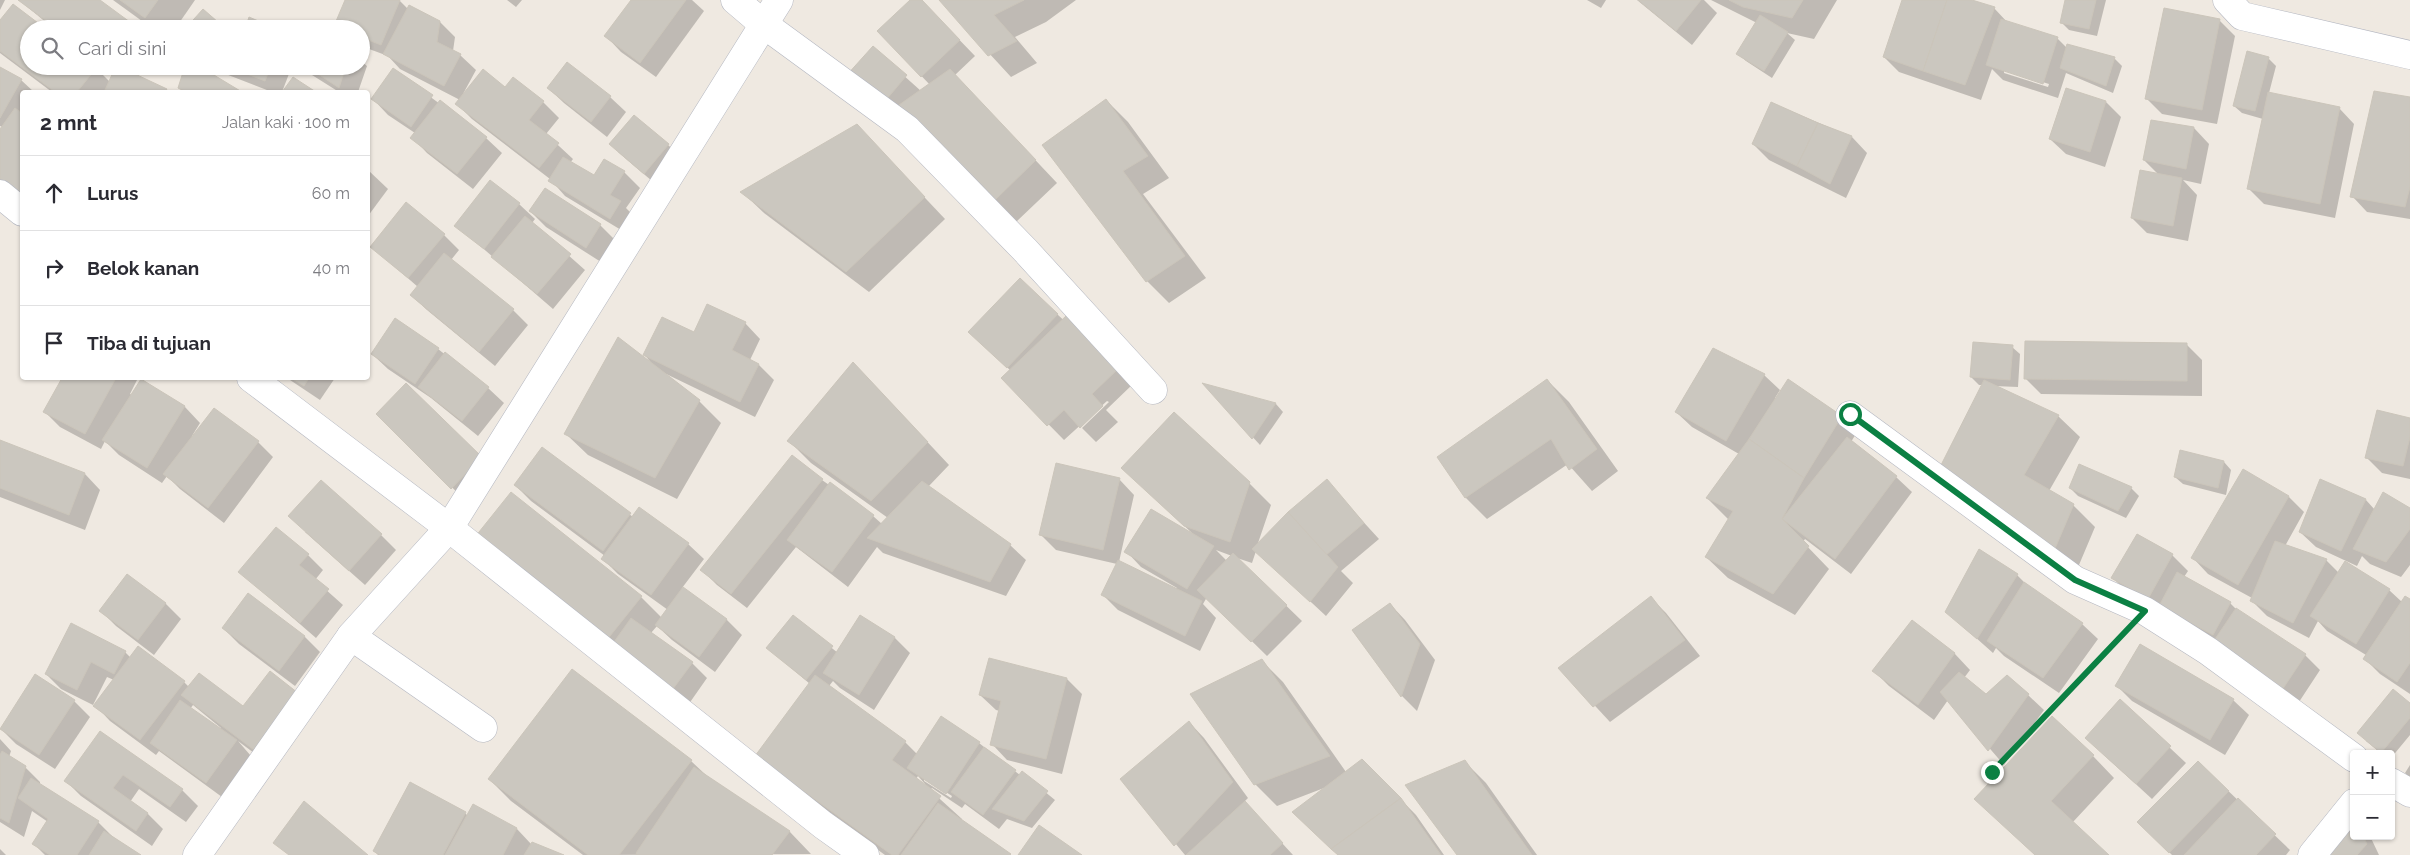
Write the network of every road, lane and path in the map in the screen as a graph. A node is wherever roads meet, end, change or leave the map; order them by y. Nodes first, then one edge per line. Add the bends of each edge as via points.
1 (735, 0) edge
2 (779, 0) edge
3 (2227, 0) edge
4 (762, 23) junction
5 (2410, 55) edge
6 (0, 194) edge
7 (20, 210) edge
8 (254, 380) edge
9 (1153, 390) dead end
10 (1850, 414) dead end
11 (448, 528) junction
12 (2145, 611) junction
13 (351, 636) junction
14 (483, 728) dead end
15 (2350, 755) edge
16 (1992, 772) dead end
17 (2395, 784) edge
18 (2410, 792) edge
19 (2350, 808) edge
20 (198, 855) edge
21 (866, 855) edge
22 (2312, 855) edge

1 - 4 street
2 - 4 street
3 - 5 street via 2242,16
4 - 9 street via 907,129 1025,250
4 - 11 street
6 - 7 street
8 - 11 street
10 - 12 street via 2075,580
11 - 13 street
11 - 21 street via 823,826
12 - 15 street via 2208,651
12 - 16 path
13 - 14 street
13 - 20 street
17 - 18 street
19 - 22 street

